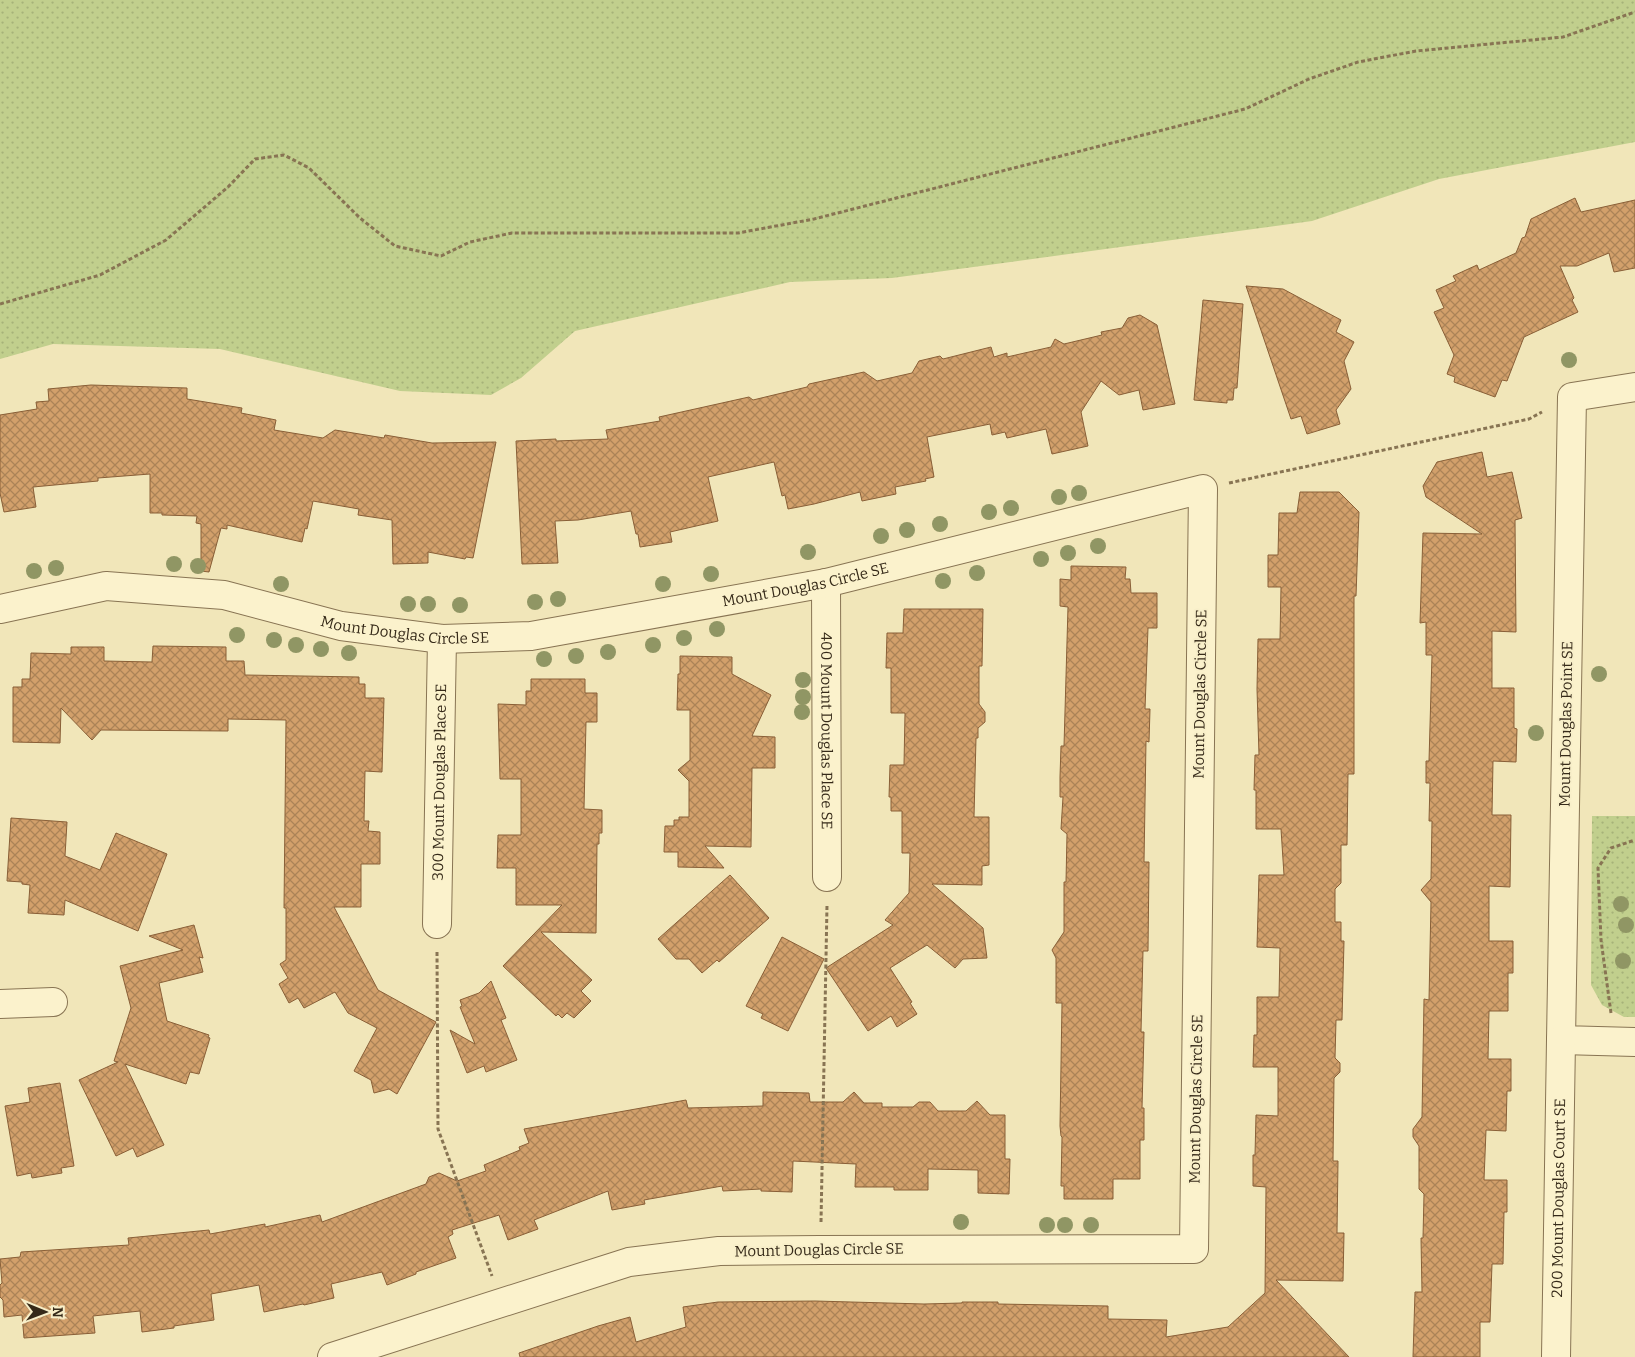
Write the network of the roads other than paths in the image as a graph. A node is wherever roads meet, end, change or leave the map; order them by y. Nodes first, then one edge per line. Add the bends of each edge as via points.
1 (1635, 387) edge
2 (826, 583) junction
3 (0, 609) edge
4 (442, 639) junction
5 (827, 877) road end
6 (437, 924) road end
7 (53, 1002) dead end
8 (0, 1004) edge
9 (1561, 1040) junction
10 (1623, 1042) edge
11 (332, 1357) edge
12 (1556, 1357) edge

1 - 9 street, Mount Douglas Point SE via 1572,397
2 - 4 street, Mount Douglas Circle SE via 531,636
2 - 5 street, 400 Mount Douglas Place SE
2 - 11 street, Mount Douglas Circle SE via 1203,489 1194,1249 719,1251 629,1262
3 - 4 street, Mount Douglas Circle SE via 106,586 224,595 341,626
4 - 6 street, 300 Mount Douglas Place SE
7 - 8 street
9 - 10 street
9 - 12 street, 200 Mount Douglas Court SE

